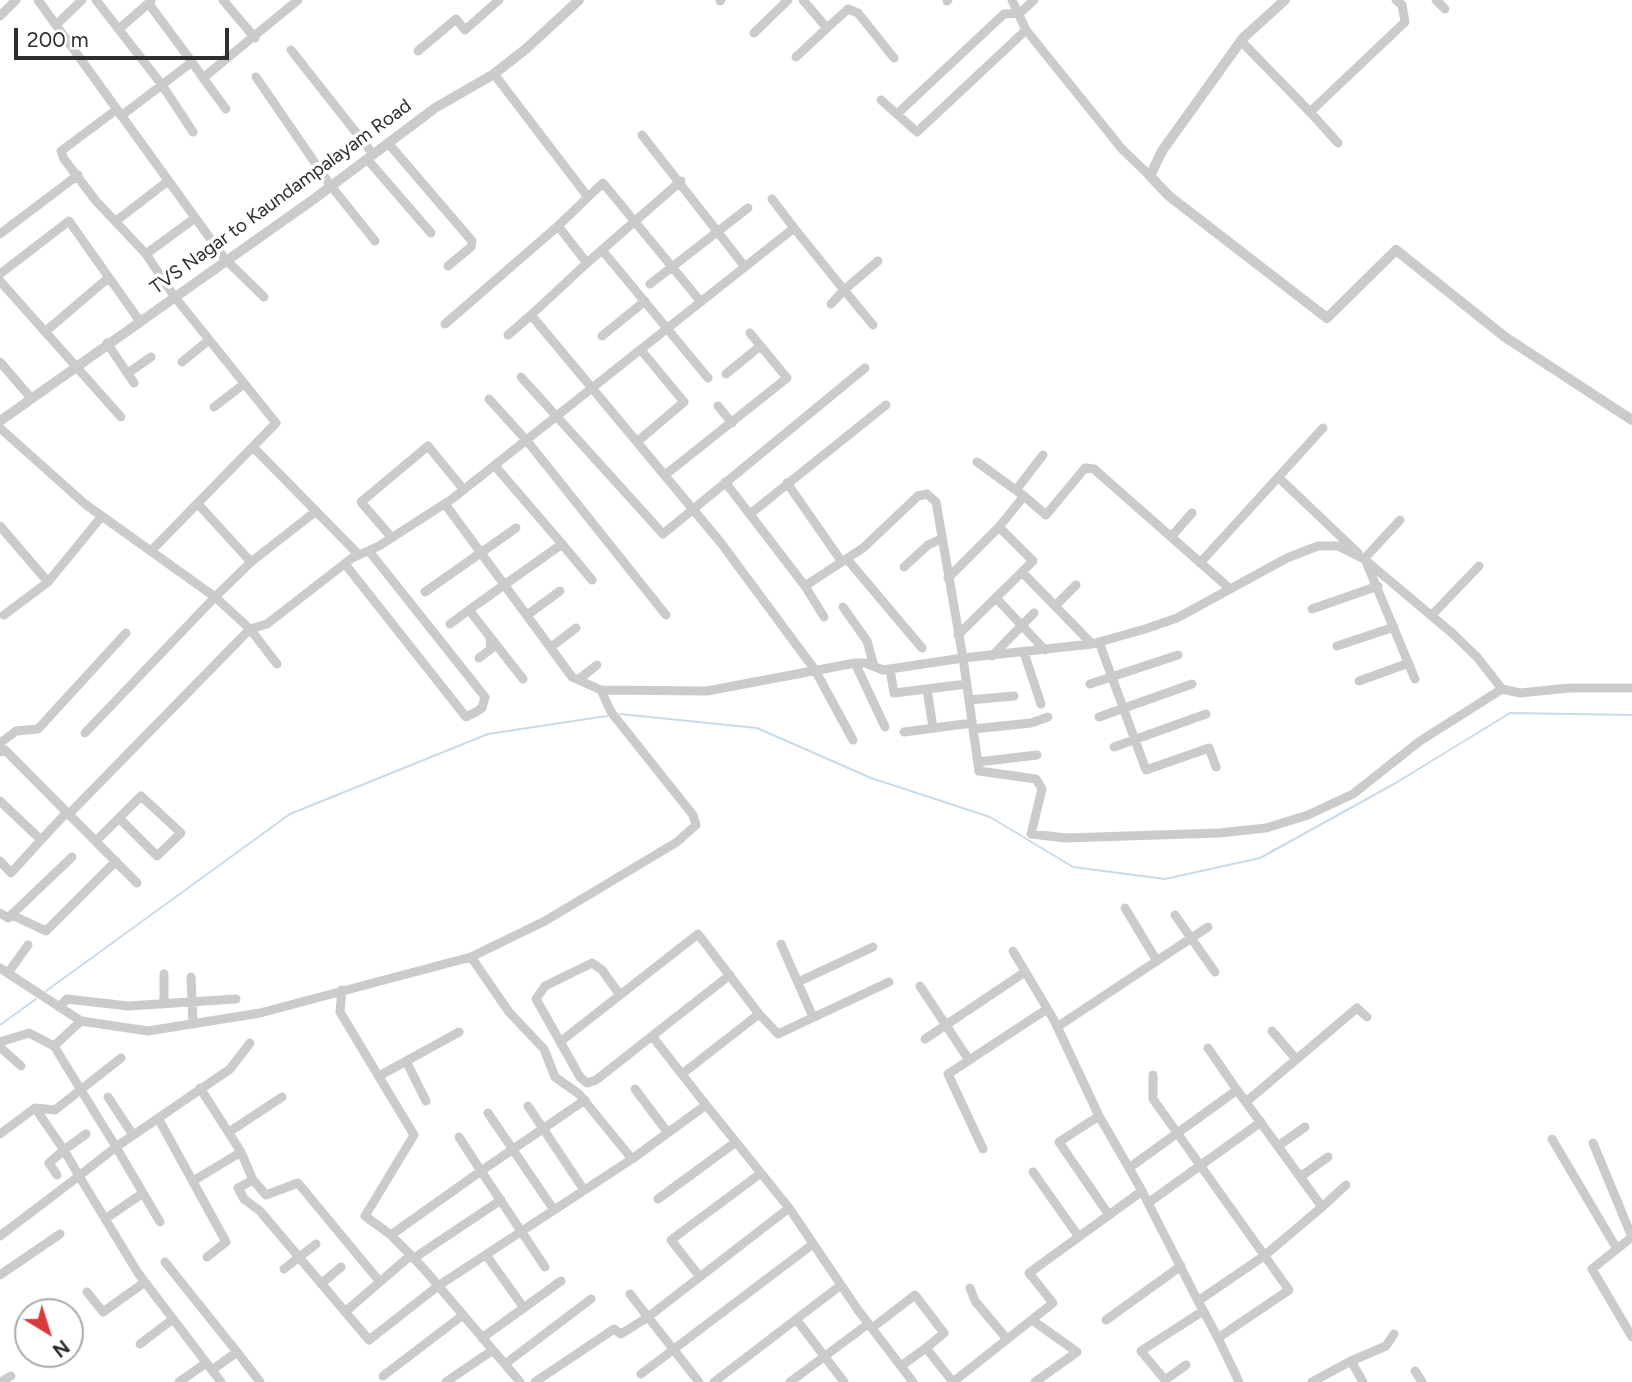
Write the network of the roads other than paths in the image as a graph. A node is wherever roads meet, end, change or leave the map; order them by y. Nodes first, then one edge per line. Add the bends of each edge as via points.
1 (38, 0) edge
2 (82, 0) edge
3 (96, 0) edge
4 (223, 0) edge
5 (499, 0) edge
6 (579, 0) edge
7 (788, 0) edge
8 (803, 0) edge
9 (1012, 0) edge
10 (1034, 0) edge
11 (1285, 0) edge
12 (1436, 0) edge
13 (14, 1) edge
14 (151, 2) edge
15 (293, 2) edge
16 (1402, 2) edge
17 (847, 5) edge
18 (1445, 9) dead end
19 (1020, 13) junction
20 (0, 16) edge
21 (56, 25) junction
22 (827, 28) junction
23 (119, 29) junction
24 (1026, 30) junction
25 (754, 33) dead end
26 (255, 38) junction
27 (1241, 41) junction
28 (291, 50) dead end
29 (418, 51) dead end
30 (796, 57) dead end
31 (894, 58) dead end
32 (192, 62) junction
33 (494, 74) junction
34 (256, 77) dead end
35 (203, 78) junction
36 (162, 85) junction
37 (881, 100) dead end
38 (226, 109) dead end
39 (1310, 112) junction
40 (119, 113) junction
41 (897, 114) junction
42 (193, 132) dead end
43 (642, 135) dead end
44 (388, 143) junction
45 (1338, 143) dead end
46 (370, 156) junction
47 (78, 175) junction
48 (1150, 176) junction
49 (168, 181) junction
50 (681, 181) junction
51 (331, 186) junction
52 (589, 197) junction
53 (772, 198) dead end
54 (748, 208) dead end
55 (195, 218) junction
56 (116, 221) junction
57 (634, 221) junction
58 (558, 226) junction
59 (794, 228) junction
60 (717, 232) junction
61 (431, 233) dead end
62 (0, 234) edge
63 (375, 241) dead end
64 (602, 250) junction
65 (146, 254) junction
66 (225, 260) junction
67 (878, 261) dead end
68 (587, 263) junction
69 (447, 266) dead end
70 (673, 267) junction
71 (745, 267) junction
72 (0, 274) edge
73 (107, 279) junction
74 (0, 281) edge
75 (650, 284) dead end
76 (844, 290) junction
77 (174, 296) junction
78 (264, 297) dead end
79 (645, 301) junction
80 (701, 302) junction
81 (831, 304) dead end
82 (531, 314) junction
83 (139, 320) junction
84 (445, 324) dead end
85 (873, 325) dead end
86 (667, 328) junction
87 (46, 331) junction
88 (750, 333) dead end
89 (508, 335) dead end
90 (602, 336) dead end
91 (209, 340) junction
92 (107, 342) junction
93 (760, 346) junction
94 (640, 350) junction
95 (151, 357) dead end
96 (0, 362) edge
97 (182, 362) dead end
98 (74, 366) junction
99 (865, 368) dead end
100 (128, 373) junction
101 (726, 374) dead end
102 (521, 377) dead end
103 (708, 378) dead end
104 (134, 383) dead end
105 (244, 384) junction
106 (592, 388) junction
107 (31, 398) junction
108 (489, 400) dead end
109 (886, 405) dead end
110 (718, 406) dead end
111 (215, 407) dead end
112 (121, 417) dead end
113 (558, 418) junction
114 (1632, 420) edge
115 (0, 421) edge
116 (732, 423) junction
117 (0, 428) edge
118 (1323, 428) dead end
119 (527, 441) junction
120 (638, 441) junction
121 (253, 447) junction
122 (1043, 455) dead end
123 (977, 462) dead end
124 (495, 466) junction
125 (665, 475) junction
126 (1279, 477) junction
127 (725, 482) junction
128 (788, 483) junction
129 (464, 490) junction
130 (1020, 493) junction
131 (198, 503) junction
132 (444, 504) junction
133 (693, 508) junction
134 (315, 512) junction
135 (1192, 513) dead end
136 (750, 514) junction
137 (102, 516) junction
138 (1400, 520) dead end
139 (0, 526) edge
140 (999, 527) junction
141 (516, 528) dead end
142 (1171, 537) junction
143 (392, 538) junction
144 (942, 539) junction
145 (562, 544) junction
146 (151, 551) junction
147 (369, 551) junction
148 (481, 553) junction
149 (353, 557) junction
150 (1364, 559) junction
151 (844, 560) junction
152 (251, 562) junction
153 (1200, 563) junction
154 (1479, 566) dead end
155 (904, 567) dead end
156 (1022, 572) junction
157 (948, 578) junction
158 (592, 580) dead end
159 (48, 582) junction
160 (505, 585) junction
161 (1076, 585) dead end
162 (805, 586) junction
163 (1378, 586) junction
164 (1229, 588) junction
165 (560, 591) dead end
166 (425, 592) dead end
167 (215, 597) junction
168 (996, 598) junction
169 (1055, 606) junction
170 (843, 607) dead end
171 (1312, 609) dead end
172 (469, 610) junction
173 (1034, 613) dead end
174 (4, 615) dead end
175 (527, 615) junction
176 (667, 615) dead end
177 (1432, 615) junction
178 (824, 617) dead end
179 (450, 624) dead end
180 (1021, 625) junction
181 (1394, 627) junction
182 (576, 628) dead end
183 (250, 629) junction
184 (126, 633) dead end
185 (958, 635) junction
186 (490, 637) junction
187 (1095, 643) junction
188 (1337, 646) dead end
189 (551, 648) junction
190 (922, 648) dead end
191 (1045, 650) junction
192 (1024, 653) junction
193 (1178, 655) dead end
194 (992, 656) junction
195 (479, 658) dead end
196 (963, 658) junction
197 (855, 663) junction
198 (1409, 663) junction
199 (277, 664) dead end
200 (597, 665) dead end
201 (874, 666) junction
202 (890, 669) junction
203 (815, 670) junction
204 (1111, 677) junction
205 (523, 679) dead end
206 (579, 679) junction
207 (1415, 679) dead end
208 (1359, 681) dead end
209 (967, 684) junction
210 (1090, 684) dead end
211 (1192, 684) dead end
212 (1632, 688) edge
213 (927, 689) junction
214 (1502, 689) junction
215 (601, 690) junction
216 (1014, 696) dead end
217 (969, 700) junction
218 (1041, 704) dead end
219 (1123, 708) junction
220 (1206, 715) dead end
221 (1048, 717) dead end
222 (1099, 717) dead end
223 (973, 726) junction
224 (885, 727) dead end
225 (933, 728) junction
226 (904, 732) dead end
227 (85, 733) dead end
228 (853, 740) dead end
229 (1135, 740) junction
230 (0, 743) edge
231 (1114, 747) dead end
232 (0, 752) edge
233 (1037, 755) dead end
234 (978, 762) junction
235 (1216, 767) dead end
236 (0, 801) edge
237 (68, 813) junction
238 (119, 818) junction
239 (40, 840) junction
240 (96, 841) junction
241 (72, 857) dead end
242 (0, 861) edge
243 (116, 861) junction
244 (138, 883) dead end
245 (1125, 908) dead end
246 (0, 913) edge
247 (12, 915) junction
248 (1175, 915) dead end
249 (1208, 927) dead end
250 (1192, 938) junction
251 (781, 944) dead end
252 (28, 945) dead end
253 (873, 947) dead end
254 (1013, 951) dead end
255 (471, 957) junction
256 (1157, 961) junction
257 (4, 971) edge
258 (1025, 972) junction
259 (1215, 972) dead end
260 (164, 974) dead end
261 (730, 975) junction
262 (191, 976) dead end
263 (798, 982) junction
264 (889, 982) dead end
265 (920, 986) dead end
266 (342, 990) junction
267 (620, 995) junction
268 (236, 999) dead end
269 (192, 1002) junction
270 (164, 1004) junction
271 (59, 1007) junction
272 (1047, 1009) junction
273 (759, 1014) junction
274 (813, 1017) junction
275 (1367, 1017) dead end
276 (81, 1021) junction
277 (193, 1024) junction
278 (946, 1026) junction
279 (1057, 1027) junction
280 (1272, 1031) dead end
281 (458, 1032) dead end
282 (652, 1036) junction
283 (925, 1039) dead end
284 (560, 1042) junction
285 (250, 1043) dead end
286 (0, 1045) edge
287 (54, 1046) junction
288 (1208, 1048) dead end
289 (121, 1058) dead end
290 (1296, 1059) junction
291 (969, 1060) junction
292 (406, 1061) junction
293 (22, 1066) dead end
294 (682, 1074) junction
295 (1153, 1075) dead end
296 (379, 1076) junction
297 (200, 1088) junction
298 (635, 1089) dead end
299 (79, 1090) junction
300 (1237, 1090) junction
301 (108, 1097) dead end
302 (282, 1097) dead end
303 (584, 1100) junction
304 (426, 1101) dead end
305 (1246, 1102) junction
306 (706, 1105) junction
307 (528, 1106) dead end
308 (35, 1108) junction
309 (488, 1113) dead end
310 (1099, 1116) junction
311 (158, 1118) junction
312 (1261, 1122) junction
313 (1305, 1127) dead end
314 (542, 1129) junction
315 (229, 1132) junction
316 (668, 1133) junction
317 (0, 1134) edge
318 (86, 1134) dead end
319 (133, 1135) junction
320 (1177, 1135) junction
321 (459, 1137) dead end
322 (1552, 1139) dead end
323 (736, 1142) junction
324 (1593, 1143) dead end
325 (1278, 1146) junction
326 (116, 1147) junction
327 (511, 1148) junction
328 (983, 1149) dead end
329 (64, 1150) junction
330 (241, 1152) junction
331 (1328, 1157) dead end
332 (632, 1159) junction
333 (1199, 1166) junction
334 (1129, 1168) junction
335 (481, 1171) junction
336 (1033, 1172) dead end
337 (761, 1173) junction
338 (57, 1175) dead end
339 (79, 1176) junction
340 (1300, 1177) junction
341 (253, 1180) junction
342 (192, 1181) junction
343 (1346, 1185) dead end
344 (584, 1190) junction
345 (1142, 1191) junction
346 (143, 1193) junction
347 (658, 1199) dead end
348 (501, 1200) junction
349 (1148, 1203) junction
350 (1322, 1207) junction
351 (789, 1208) junction
352 (554, 1210) junction
353 (1109, 1215) junction
354 (105, 1219) junction
355 (160, 1222) dead end
356 (522, 1231) junction
357 (60, 1234) dead end
358 (391, 1235) junction
359 (0, 1236) edge
360 (1079, 1237) junction
361 (316, 1244) dead end
362 (813, 1244) junction
363 (1617, 1249) junction
364 (486, 1255) junction
365 (1264, 1256) junction
366 (207, 1257) dead end
367 (299, 1257) junction
368 (412, 1257) junction
369 (165, 1262) dead end
370 (1181, 1266) junction
371 (341, 1267) dead end
372 (545, 1267) dead end
373 (284, 1269) dead end
374 (0, 1275) edge
375 (700, 1277) junction
376 (561, 1281) dead end
377 (145, 1282) junction
378 (380, 1282) junction
379 (321, 1284) junction
380 (841, 1285) junction
381 (439, 1286) junction
382 (970, 1289) dead end
383 (88, 1292) dead end
384 (630, 1294) dead end
385 (591, 1299) dead end
386 (1198, 1301) junction
387 (524, 1308) junction
388 (1203, 1311) junction
389 (345, 1312) junction
390 (463, 1315) junction
391 (648, 1317) junction
392 (173, 1319) junction
393 (796, 1319) junction
394 (1032, 1320) junction
395 (1106, 1320) dead end
396 (870, 1326) junction
397 (1394, 1334) dead end
398 (1632, 1337) edge
399 (482, 1338) junction
400 (1218, 1338) junction
401 (1007, 1339) junction
402 (141, 1344) dead end
403 (926, 1348) junction
404 (493, 1350) junction
405 (674, 1350) junction
406 (237, 1352) junction
407 (824, 1356) junction
408 (1351, 1361) junction
409 (505, 1364) junction
410 (1186, 1365) dead end
411 (209, 1366) junction
412 (901, 1366) junction
413 (1416, 1371) dead end
414 (641, 1374) dead end
415 (12, 1376) dead end
416 (383, 1376) dead end
417 (1170, 1380) edge
418 (1, 1382) edge
419 (179, 1382) edge
420 (221, 1382) edge
421 (260, 1382) edge
422 (446, 1382) edge
423 (520, 1382) edge
424 (535, 1382) edge
425 (699, 1382) edge
426 (714, 1382) edge
427 (790, 1382) edge
428 (844, 1382) edge
429 (912, 1382) edge
430 (1035, 1382) edge
431 (1239, 1382) edge
432 (1312, 1382) edge
433 (1363, 1382) edge
434 (1422, 1382) edge

1 - 21 street
2 - 21 street
3 - 23 street
4 - 26 street
5 - 29 street via 466,30 456,19
6 - 33 street, TVS Nagar to Kaundampalayam Road
7 - 25 street
8 - 22 street
9 - 19 street
10 - 19 street
11 - 27 street
12 - 18 street
13 - 20 street
14 - 23 street
14 - 32 street
15 - 26 street
16 - 39 street via 1405,22
17 - 22 street
17 - 31 street
19 - 24 street
19 - 41 street via 1004,14
21 - 40 street
22 - 30 street
23 - 36 street
24 - 41 street via 917,132
24 - 48 street via 1122,149
26 - 35 street
27 - 39 street
27 - 48 street via 1162,151
28 - 46 street
32 - 35 street
32 - 36 street
33 - 44 street, TVS Nagar to Kaundampalayam Road via 435,108
33 - 52 street
34 - 51 street
35 - 38 street
36 - 40 street
36 - 42 street
37 - 41 street
39 - 45 street
40 - 47 street via 61,151
40 - 49 street
43 - 50 street
44 - 46 street, TVS Nagar to Kaundampalayam Road
44 - 69 street via 472,241 471,247
46 - 51 street, TVS Nagar to Kaundampalayam Road
46 - 61 street
47 - 56 street
47 - 62 street
48 - 114 street via 1169,196 1327,318 1396,250 1505,337
49 - 55 street
49 - 56 street
50 - 57 street
50 - 60 street
51 - 63 street
51 - 66 street, TVS Nagar to Kaundampalayam Road
52 - 57 street via 603,183
52 - 58 street
53 - 59 street
54 - 60 street
55 - 65 street
55 - 66 street
56 - 65 street
57 - 64 street
57 - 70 street
58 - 68 street
58 - 84 street
59 - 71 street
59 - 76 street
60 - 70 street
60 - 71 street
64 - 68 street
64 - 79 street
65 - 77 street
66 - 77 street, TVS Nagar to Kaundampalayam Road
66 - 78 street
67 - 76 street
68 - 82 street
70 - 75 street
70 - 80 street
71 - 80 street
72 - 73 street via 69,221
73 - 83 street
73 - 87 street
74 - 87 street
76 - 81 street
76 - 85 street
77 - 83 street, TVS Nagar to Kaundampalayam Road
77 - 91 street
79 - 86 street
79 - 90 street
80 - 86 street
82 - 89 street
82 - 106 street
83 - 92 street, TVS Nagar to Kaundampalayam Road
86 - 94 street
86 - 103 street
87 - 98 street
88 - 93 street
91 - 97 street
91 - 105 street
92 - 98 street, TVS Nagar to Kaundampalayam Road
92 - 100 street
93 - 101 street
93 - 116 street via 788,378
94 - 106 street
94 - 120 street via 684,402
95 - 100 street
96 - 107 street
98 - 107 street, TVS Nagar to Kaundampalayam Road
98 - 112 street
99 - 127 street
100 - 104 street
102 - 113 street
105 - 111 street
105 - 121 street via 276,423
106 - 113 street
106 - 120 street
107 - 115 street, TVS Nagar to Kaundampalayam Road
108 - 119 street
109 - 128 street
110 - 116 street
113 - 119 street
113 - 133 street via 663,534
116 - 125 street
117 - 137 street
118 - 126 street
119 - 124 street
119 - 176 street
120 - 125 street
121 - 131 street
121 - 134 street
122 - 130 street
123 - 130 street
124 - 129 street
124 - 145 street
125 - 133 street
126 - 150 street
126 - 153 street
127 - 133 street
127 - 136 street
128 - 136 street
128 - 151 street
129 - 132 street
129 - 143 street via 428,446 362,502
130 - 140 street
130 - 142 street via 1046,515 1085,468 1094,469
131 - 146 street
131 - 152 street
132 - 143 street
132 - 148 street
133 - 203 street
134 - 149 street
134 - 152 street
135 - 142 street
136 - 162 street
137 - 146 street
137 - 159 street
138 - 150 street
139 - 159 street
140 - 156 street via 1033,561
140 - 157 street
141 - 148 street
142 - 153 street
143 - 147 street
144 - 151 street via 936,502 927,494 918,496
144 - 155 street
144 - 157 street
145 - 158 street
145 - 160 street
146 - 167 street
147 - 149 street
147 - 149 street via 485,696 482,708 466,717
148 - 160 street
148 - 166 street
149 - 183 street via 267,624
150 - 163 street
150 - 164 street via 1338,546 1318,546
150 - 177 street
151 - 162 street
151 - 190 street
152 - 167 street
153 - 164 street
154 - 177 street
156 - 168 street
156 - 169 street
157 - 185 street
159 - 174 street
160 - 172 street
160 - 175 street
161 - 169 street
162 - 178 street
163 - 171 street
163 - 181 street
164 - 187 street via 1177,618
165 - 175 street
167 - 183 street
167 - 227 street
168 - 180 street
168 - 185 street
169 - 187 street
170 - 201 street via 867,641
172 - 179 street
172 - 186 street
173 - 180 street
175 - 189 street
177 - 214 street via 1477,657
180 - 191 street
180 - 194 street
181 - 188 street
181 - 198 street
182 - 189 street
183 - 199 street
183 - 237 street
184 - 230 street via 37,729 16,731
185 - 196 street
186 - 195 street via 491,649
186 - 205 street
187 - 191 street
187 - 204 street
189 - 206 street via 572,677
191 - 192 street
192 - 194 street
192 - 218 street
193 - 204 street
194 - 196 street
196 - 202 street
196 - 209 street
197 - 201 street
197 - 203 street
197 - 224 street
198 - 207 street
198 - 208 street
200 - 206 street
201 - 202 street
202 - 213 street via 894,693
203 - 215 street via 707,691
203 - 228 street
204 - 210 street
204 - 219 street
206 - 215 street
209 - 213 street
209 - 217 street
211 - 219 street
212 - 214 street via 1520,693
213 - 225 street
214 - 234 street via 1420,741 1353,794 1266,828 1066,838 1031,834 1042,789 1036,779 979,771
215 - 255 street via 611,712 693,814 696,825 677,842 593,894
216 - 217 street
217 - 223 street
219 - 222 street
219 - 229 street
220 - 229 street
221 - 223 street via 1031,723
223 - 225 street
223 - 234 street
225 - 226 street
229 - 231 street
229 - 235 street via 1146,770 1209,748
232 - 237 street via 5,750
233 - 234 street
236 - 239 street
237 - 239 street
237 - 240 street
238 - 238 street via 141,796 181,833 157,856
238 - 240 street
239 - 242 street via 11,873
240 - 243 street
241 - 247 street
243 - 244 street
243 - 247 street via 46,931
245 - 256 street
246 - 247 street via 8,918
248 - 250 street
249 - 250 street
250 - 256 street
250 - 259 street
251 - 263 street
252 - 257 street
253 - 263 street
254 - 258 street
255 - 266 street
255 - 303 street via 509,1012 544,1049 555,1076
256 - 279 street
257 - 271 street
258 - 272 street
258 - 278 street
260 - 270 street
261 - 267 street via 698,934
261 - 273 street
261 - 282 street
262 - 269 street
263 - 274 street
264 - 274 street
265 - 278 street
266 - 277 street via 260,1013
266 - 296 street via 340,1012
267 - 284 street
267 - 284 street via 592,963 545,986 536,999
268 - 269 street
269 - 270 street
269 - 277 street
270 - 271 street via 128,1006 66,999
271 - 276 street
272 - 279 street
272 - 291 street
273 - 274 street via 778,1034
273 - 294 street
275 - 290 street via 1357,1008
276 - 277 street via 148,1031
276 - 287 street
278 - 283 street
278 - 291 street
279 - 310 street
280 - 290 street
281 - 292 street
282 - 284 street via 587,1083
282 - 294 street
285 - 297 street via 230,1069
286 - 287 street via 29,1033
286 - 293 street
287 - 299 street
288 - 300 street
289 - 299 street
290 - 305 street
291 - 328 street via 948,1074
292 - 296 street
292 - 304 street
294 - 306 street
295 - 320 street via 1153,1099
296 - 358 street via 414,1135 365,1216
297 - 311 street
297 - 315 street
298 - 316 street
299 - 308 street via 55,1110
299 - 326 street
300 - 305 street
300 - 320 street
301 - 319 street
302 - 315 street
303 - 314 street
303 - 332 street
305 - 312 street
306 - 316 street
306 - 323 street
307 - 314 street
308 - 317 street
308 - 329 street
309 - 327 street
310 - 334 street
310 - 353 street via 1059,1142
311 - 319 street
311 - 342 street
312 - 325 street
312 - 333 street
313 - 325 street
314 - 327 street
314 - 344 street
315 - 330 street
316 - 332 street
318 - 329 street
319 - 326 street
320 - 333 street
320 - 334 street
321 - 335 street
322 - 363 street
323 - 337 street
323 - 347 street
324 - 363 street via 1632,1237
325 - 340 street
326 - 339 street
326 - 346 street
327 - 335 street
327 - 352 street
329 - 338 street via 49,1163
329 - 339 street
330 - 341 street
330 - 342 street
331 - 340 street
332 - 344 street
333 - 349 street
333 - 365 street
334 - 345 street
335 - 348 street
335 - 358 street
336 - 360 street
337 - 351 street
337 - 375 street via 671,1240
339 - 354 street
339 - 359 street
340 - 350 street
341 - 367 street via 238,1188 244,1199
341 - 378 street via 266,1195 298,1183
342 - 366 street via 226,1242
343 - 350 street
344 - 352 street
345 - 349 street
345 - 353 street
346 - 354 street
346 - 355 street
348 - 356 street
348 - 368 street
349 - 370 street
350 - 365 street
351 - 362 street
351 - 375 street
352 - 356 street
353 - 360 street
354 - 377 street
356 - 364 street
356 - 372 street
357 - 374 street
358 - 368 street
360 - 394 street via 1030,1273 1053,1303
361 - 367 street
362 - 380 street
362 - 405 street
363 - 398 street via 1592,1269
364 - 381 street
364 - 387 street
365 - 386 street
365 - 400 street via 1289,1290
367 - 373 street
367 - 379 street
368 - 378 street
368 - 381 street
369 - 406 street
370 - 386 street
370 - 395 street
371 - 379 street
375 - 391 street
376 - 387 street
377 - 383 street via 103,1312
377 - 392 street
378 - 389 street
379 - 389 street
380 - 393 street
380 - 396 street
381 - 389 street via 369,1340
381 - 390 street
382 - 401 street
384 - 391 street
385 - 409 street
386 - 388 street
387 - 399 street
388 - 400 street
388 - 417 street via 1141,1351 1165,1380
390 - 399 street
390 - 416 street
391 - 405 street
391 - 424 street via 621,1334 614,1329
392 - 402 street
392 - 411 street
393 - 407 street
393 - 426 street
394 - 401 street
394 - 430 street via 1077,1352
396 - 403 street via 915,1296 944,1333
396 - 407 street
396 - 412 street
397 - 408 street via 1386,1346
399 - 404 street
400 - 431 street
401 - 403 street via 953,1382
403 - 412 street
404 - 409 street
404 - 422 street
405 - 414 street
405 - 425 street
406 - 411 street
406 - 421 street
407 - 427 street
407 - 428 street
408 - 432 street
408 - 433 street
409 - 423 street
410 - 417 street
411 - 419 street
411 - 420 street
412 - 429 street
413 - 434 street
415 - 418 street

